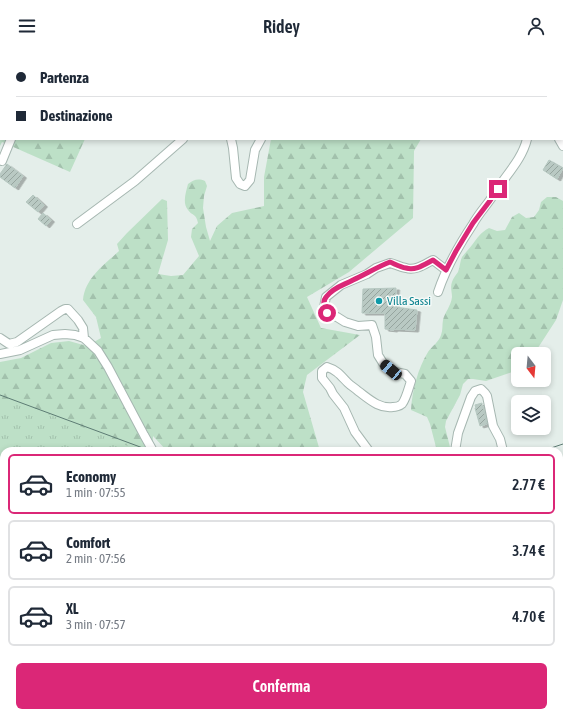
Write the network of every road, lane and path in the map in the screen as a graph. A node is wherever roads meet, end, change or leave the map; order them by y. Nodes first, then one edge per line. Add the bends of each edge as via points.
1 (10, 140) edge
2 (182, 140) edge
3 (231, 140) edge
4 (260, 140) edge
5 (527, 140) edge
6 (2, 161) dead end
7 (77, 224) dead end
8 (446, 270) junction
9 (438, 292) dead end
10 (0, 338) edge
11 (84, 338) junction
12 (0, 354) edge
13 (151, 447) edge
14 (366, 447) edge
15 (456, 447) edge
16 (502, 447) edge

1 - 6 street
2 - 7 street
3 - 4 street via 236,178 245,186 250,180 254,150
5 - 8 street via 519,158 473,223
8 - 9 street
8 - 14 street via 433,260 411,269 390,262 341,285 326,297 324,307 327,313 358,326 372,325 378,355 383,363 395,372 405,374 410,381 402,404 387,408 368,399 333,369 327,367 322,371 322,378 344,408 355,432
10 - 11 street via 9,344 17,342 61,311 68,309 83,328
11 - 12 street via 65,334 53,335 20,350
11 - 13 street via 98,351 108,367
15 - 16 street via 458,433 471,397 475,390 481,389 487,396 493,426

